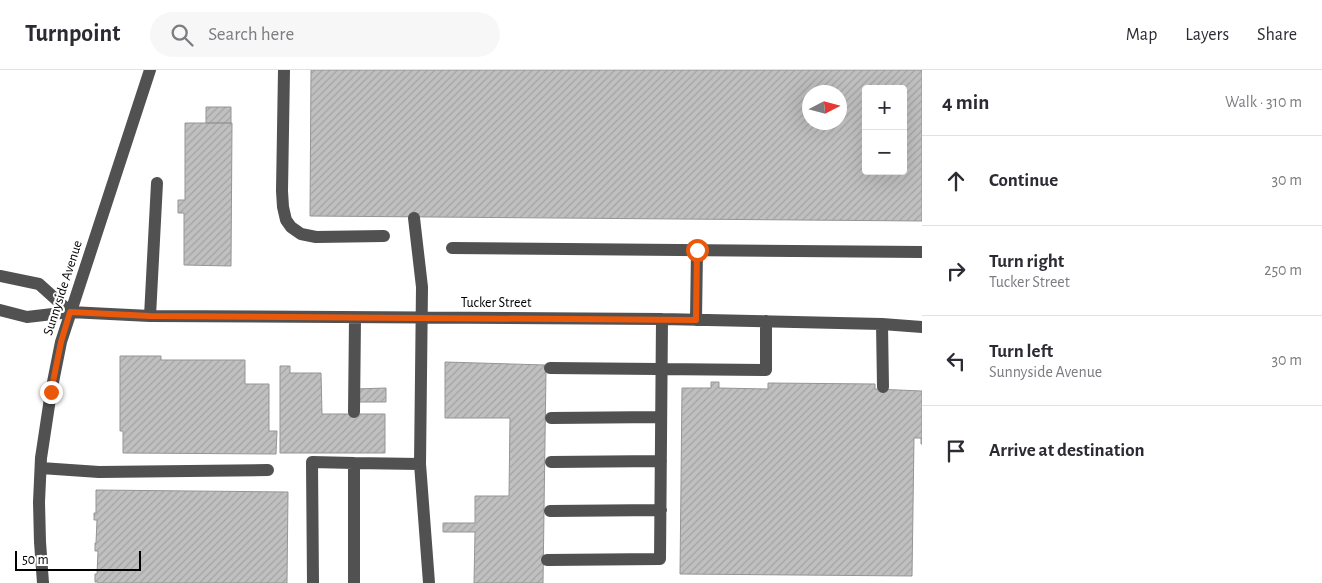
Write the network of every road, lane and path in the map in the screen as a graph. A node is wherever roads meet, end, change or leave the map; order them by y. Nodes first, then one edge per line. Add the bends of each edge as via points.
1 (150, 70) edge
2 (284, 70) edge
3 (156, 183) dead end
4 (414, 218) dead end
5 (384, 236) dead end
6 (452, 248) dead end
7 (697, 250) junction
8 (922, 252) edge
9 (0, 276) edge
10 (0, 310) edge
11 (70, 312) junction
12 (150, 316) junction
13 (355, 318) junction
14 (422, 318) junction
15 (662, 319) junction
16 (696, 320) junction
17 (766, 321) junction
18 (882, 324) junction
19 (922, 327) edge
20 (550, 368) dead end
21 (662, 369) junction
22 (883, 387) dead end
23 (354, 412) dead end
24 (661, 417) junction
25 (551, 418) dead end
26 (661, 461) junction
27 (354, 462) junction
28 (551, 462) dead end
29 (420, 464) junction
30 (41, 468) junction
31 (268, 470) dead end
32 (660, 510) junction
33 (550, 511) dead end
34 (547, 560) dead end
35 (42, 583) edge
36 (313, 583) edge
37 (354, 583) edge
38 (429, 583) edge

1 - 11 street, Sunnyside Avenue
2 - 5 street via 282,191 286,220 301,234 316,237
3 - 12 street
4 - 14 street
6 - 7 street
7 - 8 street
7 - 16 street
9 - 11 street via 39,284
10 - 11 street, Tucker Street via 27,317
11 - 12 street, Tucker Street
11 - 30 street, Sunnyside Avenue via 51,392
12 - 13 street, Tucker Street
13 - 14 street, Tucker Street
13 - 23 street
14 - 15 street, Tucker Street
14 - 29 street
15 - 16 street, Tucker Street
15 - 21 street
16 - 17 street, Tucker Street
17 - 18 street, Tucker Street
17 - 21 street via 766,370
18 - 19 street, Tucker Street
18 - 22 street
20 - 21 street
21 - 24 street
24 - 25 street
24 - 26 street
26 - 28 street
26 - 32 street
27 - 29 street
27 - 36 street via 312,462
27 - 37 street
29 - 38 street
30 - 31 street via 99,472
30 - 35 street, Sunnyside Avenue
32 - 33 street
32 - 34 street via 660,559

